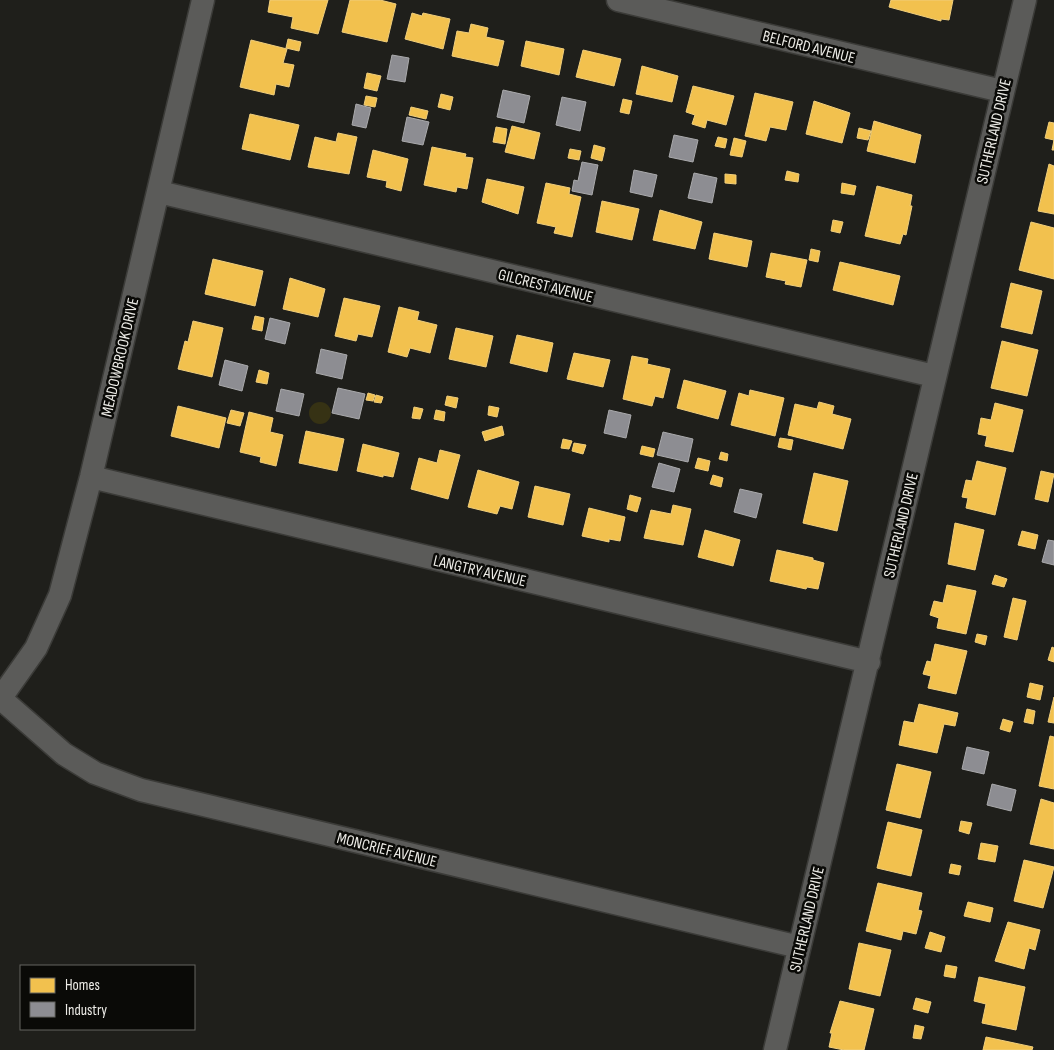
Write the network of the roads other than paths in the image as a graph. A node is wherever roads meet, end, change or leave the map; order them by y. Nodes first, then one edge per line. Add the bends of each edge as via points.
1 (203, 0) edge
2 (618, 0) edge
3 (1025, 0) edge
4 (1002, 91) junction
5 (159, 192) junction
6 (934, 376) junction
7 (91, 477) junction
8 (869, 662) junction
9 (0, 698) edge
10 (799, 947) junction
11 (775, 1050) edge

1 - 5 street, MEADOWBROOK DRIVE
2 - 4 street, BELFORD AVENUE
3 - 4 street, SUTHERLAND DRIVE
4 - 6 street, SUTHERLAND DRIVE
5 - 6 street, GILCREST AVENUE
5 - 7 street, MEADOWBROOK DRIVE
6 - 8 street, SUTHERLAND DRIVE
7 - 8 street, LANGTRY AVENUE
7 - 9 street, MEADOWBROOK DRIVE via 60,595 49,622 20,673
8 - 10 street, SUTHERLAND DRIVE
9 - 10 street, MONCRIEF AVENUE via 64,754 95,773 141,790
10 - 11 street, SUTHERLAND DRIVE

